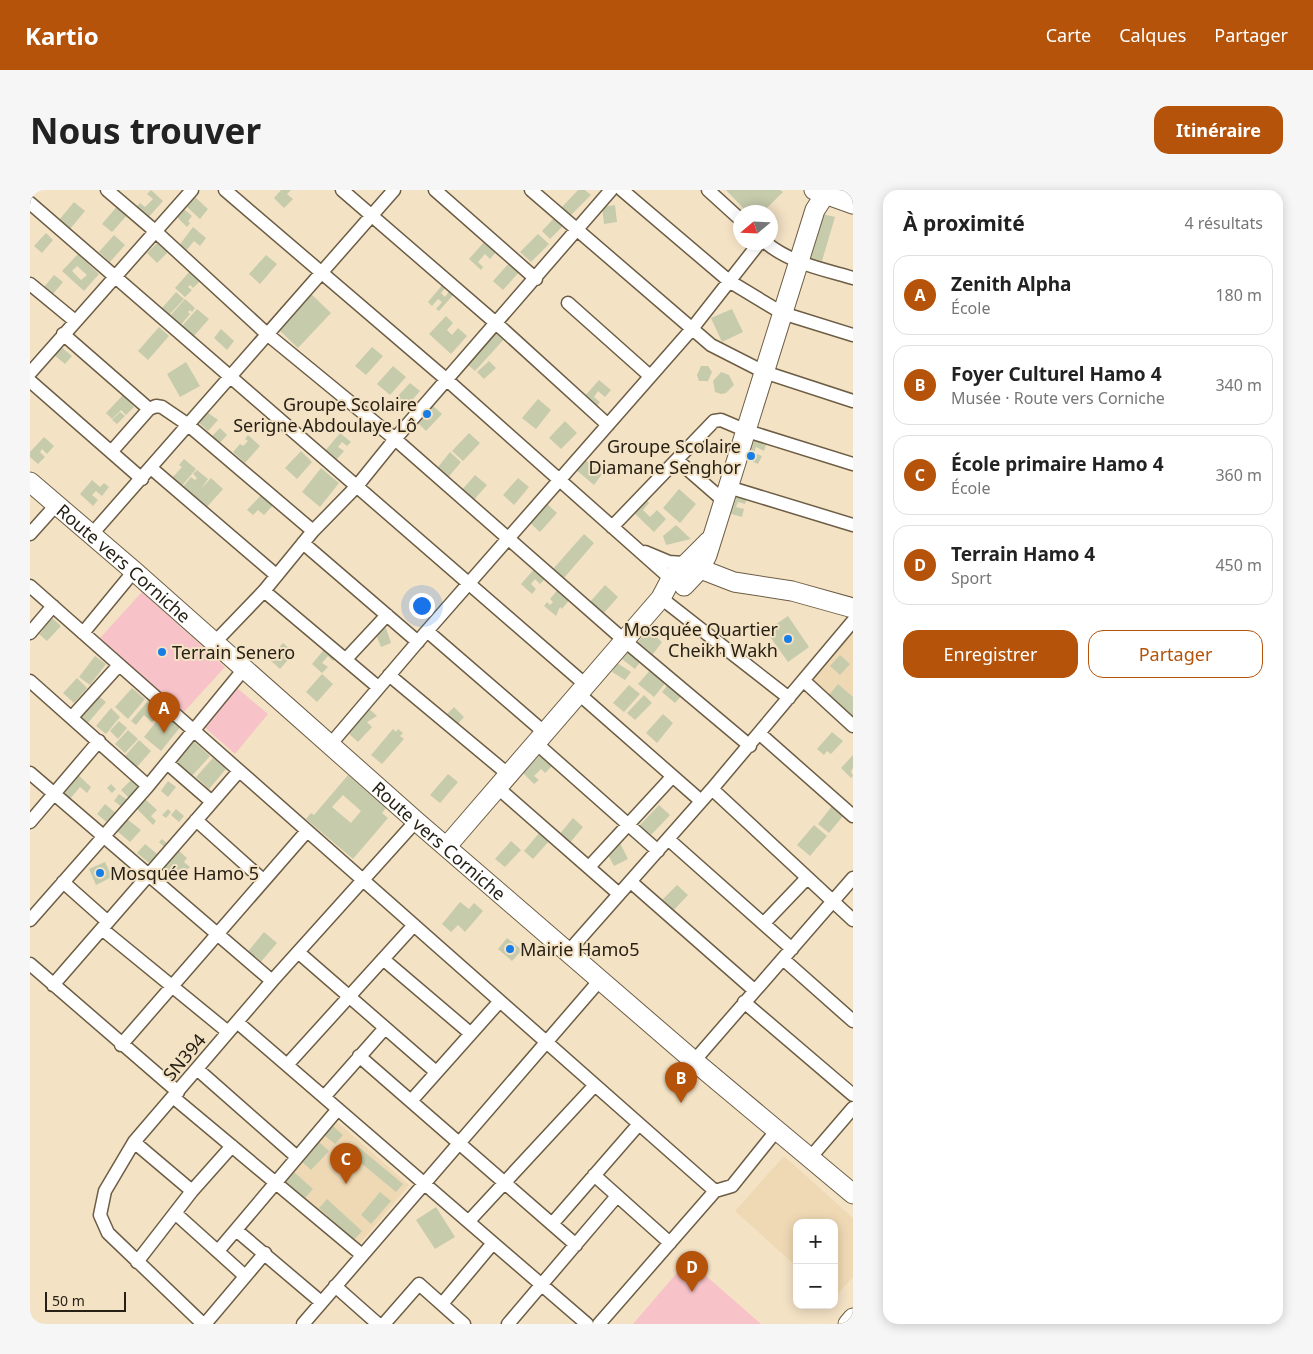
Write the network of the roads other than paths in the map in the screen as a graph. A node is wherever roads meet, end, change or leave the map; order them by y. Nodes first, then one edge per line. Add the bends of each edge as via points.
1 (108, 190) edge
2 (192, 190) edge
3 (225, 190) edge
4 (342, 190) edge
5 (394, 190) edge
6 (530, 190) edge
7 (611, 190) edge
8 (622, 190) edge
9 (440, 191) edge
10 (715, 192) edge
11 (822, 192) edge
12 (30, 203) edge
13 (853, 204) edge
14 (733, 212) edge
15 (372, 215) junction
16 (155, 231) junction
17 (577, 231) junction
18 (753, 250) edge
19 (776, 250) edge
20 (798, 262) junction
21 (321, 274) junction
22 (116, 276) junction
23 (853, 278) edge
24 (536, 279) junction
25 (729, 280) junction
26 (30, 284) edge
27 (568, 302) dead end
28 (782, 313) junction
29 (75, 321) junction
30 (497, 324) junction
31 (691, 330) junction
32 (63, 334) junction
33 (267, 334) junction
34 (853, 335) edge
35 (764, 372) junction
36 (31, 373) edge
37 (650, 376) junction
38 (229, 377) junction
39 (447, 380) junction
40 (853, 401) edge
41 (149, 409) junction
42 (188, 424) junction
43 (608, 425) junction
44 (747, 431) junction
45 (394, 439) junction
46 (112, 451) junction
47 (678, 460) junction
48 (853, 464) edge
49 (151, 468) junction
50 (560, 478) junction
51 (142, 479) junction
52 (30, 482) edge
53 (357, 486) junction
54 (726, 494) junction
55 (56, 505) junction
56 (853, 525) edge
57 (612, 527) junction
58 (313, 531) junction
59 (30, 534) edge
60 (92, 534) junction
61 (508, 539) junction
62 (304, 543) junction
63 (638, 549) junction
64 (692, 566) junction
65 (134, 571) junction
66 (276, 575) junction
67 (734, 582) junction
68 (468, 585) junction
69 (30, 586) edge
70 (670, 589) junction
71 (264, 591) junction
72 (53, 606) junction
73 (853, 608) edge
74 (387, 615) junction
75 (853, 621) edge
76 (427, 631) junction
77 (30, 633) edge
78 (83, 633) junction
79 (625, 641) junction
80 (215, 642) junction
81 (418, 642) junction
82 (346, 660) junction
83 (119, 665) junction
84 (244, 669) junction
85 (389, 675) junction
86 (30, 681) edge
87 (804, 682) junction
88 (378, 687) junction
89 (583, 690) junction
90 (789, 698) junction
91 (72, 717) junction
92 (853, 726) edge
93 (194, 731) junction
94 (760, 734) junction
95 (541, 738) junction
96 (99, 741) junction
97 (329, 746) junction
98 (750, 746) junction
99 (167, 763) junction
100 (239, 771) junction
101 (30, 773) edge
102 (672, 777) junction
103 (503, 781) junction
104 (148, 786) junction
105 (712, 789) junction
106 (54, 793) junction
107 (701, 801) junction
108 (212, 802) junction
109 (853, 816) edge
110 (196, 820) junction
111 (416, 821) junction
112 (30, 822) edge
113 (629, 826) junction
114 (307, 831) junction
115 (104, 836) junction
116 (668, 839) junction
117 (447, 846) junction
118 (658, 851) junction
119 (589, 867) junction
120 (149, 875) junction
121 (807, 878) junction
122 (853, 878) edge
123 (263, 880) junction
124 (362, 880) junction
125 (63, 882) junction
126 (631, 882) junction
127 (619, 894) junction
128 (833, 902) junction
129 (30, 920) edge
130 (853, 920) edge
131 (764, 922) junction
132 (414, 925) junction
133 (105, 926) junction
134 (216, 933) junction
135 (792, 949) junction
136 (298, 952) junction
137 (568, 952) junction
138 (383, 959) junction
139 (783, 959) junction
140 (33, 972) edge
141 (600, 980) junction
142 (272, 981) junction
143 (173, 984) junction
144 (53, 985) junction
145 (754, 990) junction
146 (348, 996) junction
147 (500, 1001) junction
148 (744, 1002) junction
149 (853, 1021) edge
150 (237, 1022) junction
151 (386, 1028) junction
152 (228, 1032) junction
153 (470, 1033) junction
154 (546, 1042) junction
155 (121, 1045) junction
156 (359, 1056) junction
157 (694, 1061) junction
158 (288, 1065) junction
159 (197, 1069) junction
160 (436, 1072) junction
161 (595, 1085) junction
162 (175, 1094) junction
163 (853, 1094) edge
164 (324, 1097) junction
165 (411, 1101) junction
166 (853, 1108) edge
167 (338, 1109) junction
168 (639, 1124) junction
169 (776, 1130) junction
170 (134, 1142) junction
171 (459, 1143) junction
172 (232, 1146) junction
173 (297, 1157) junction
174 (810, 1158) junction
175 (594, 1175) junction
176 (276, 1183) junction
177 (424, 1183) junction
178 (505, 1183) junction
179 (192, 1191) junction
180 (715, 1191) junction
181 (853, 1194) edge
182 (617, 1196) junction
183 (175, 1213) junction
184 (469, 1221) junction
185 (552, 1224) junction
186 (236, 1230) junction
187 (493, 1243) junction
188 (670, 1243) junction
189 (576, 1245) junction
190 (218, 1252) junction
191 (265, 1253) junction
192 (362, 1255) junction
193 (137, 1262) junction
194 (246, 1276) junction
195 (542, 1284) junction
196 (335, 1286) junction
197 (321, 1302) junction
198 (442, 1304) junction
199 (853, 1318) edge
200 (204, 1324) edge
201 (302, 1324) edge
202 (378, 1324) edge
203 (384, 1324) edge
204 (464, 1324) edge
205 (508, 1324) edge
206 (587, 1324) edge
207 (599, 1324) edge
208 (848, 1324) edge

1 - 16 street
2 - 16 street
3 - 21 street
4 - 15 street
5 - 15 street
6 - 17 street
7 - 17 street
8 - 25 street
9 - 24 street
10 - 14 street
11 - 13 main road
11 - 20 main road
12 - 22 street
15 - 21 street
15 - 30 street
16 - 22 street
16 - 33 street
17 - 24 street
17 - 31 street
18 - 25 street
19 - 20 street
20 - 23 street
20 - 28 main road
21 - 33 street
21 - 39 street
22 - 29 street
22 - 38 street
24 - 30 street
25 - 28 street
25 - 31 street
26 - 29 street
27 - 37 street
28 - 34 street
28 - 35 main road
29 - 32 street
30 - 39 street
30 - 43 street
31 - 35 street via 728,355
31 - 37 street
32 - 36 street
32 - 41 street
33 - 38 street
33 - 45 street
35 - 40 street
35 - 44 main road
36 - 46 street
37 - 43 street
38 - 42 street
38 - 53 street
39 - 45 street
39 - 50 street
41 - 42 street via 162,407
41 - 46 street
42 - 49 street
42 - 58 street
43 - 50 street
44 - 47 street via 721,420 714,421
44 - 48 street
44 - 54 main road
45 - 53 street
45 - 61 street
46 - 51 street
47 - 54 street
47 - 57 street
49 - 51 street
49 - 66 street
50 - 57 street
50 - 61 street
51 - 60 street
52 - 55 main road, Route vers Corniche
53 - 58 street
53 - 68 street
54 - 56 street
54 - 64 main road via 713,537
55 - 59 street
55 - 60 main road, Route vers Corniche
57 - 63 street
58 - 62 street
60 - 65 main road, Route vers Corniche
61 - 68 street
61 - 79 street
62 - 66 street
62 - 74 street
63 - 64 street via 668,562
63 - 70 street
64 - 67 main road
64 - 70 main road
65 - 78 street
65 - 80 main road, Route vers Corniche
66 - 71 street
67 - 70 main road
67 - 73 main road via 792,591
68 - 76 street
68 - 89 street
69 - 72 street
70 - 79 main road
70 - 90 street
71 - 80 street
71 - 82 street
72 - 77 street
72 - 78 street
74 - 81 street
74 - 82 street
75 - 87 street
76 - 81 street
76 - 95 street
78 - 83 street
79 - 89 main road
79 - 98 street
80 - 84 main road, Route vers Corniche
81 - 85 street
82 - 88 street
83 - 91 street
83 - 93 street
84 - 93 street
84 - 97 main road, Route vers Corniche
85 - 88 street
85 - 103 street
86 - 91 street
87 - 90 street
87 - 92 street
88 - 97 street
89 - 95 main road
89 - 102 street
90 - 94 street
91 - 96 street
93 - 99 street
93 - 100 street
94 - 98 street
94 - 109 street
95 - 103 main road
95 - 113 street
96 - 104 street
96 - 106 street
97 - 111 main road, Route vers Corniche
98 - 105 street
99 - 104 street
99 - 108 street
100 - 108 street
100 - 114 street
101 - 106 street
102 - 107 street
102 - 113 street
103 - 117 main road
103 - 119 street
104 - 115 street
105 - 107 street
105 - 121 street
106 - 112 street
106 - 115 street
107 - 116 street
108 - 110 street
110 - 120 street
110 - 123 street
111 - 117 main road, Route vers Corniche
111 - 124 street, SN394
113 - 118 street
113 - 119 street
114 - 123 street
114 - 124 street
115 - 120 street
115 - 125 street
116 - 118 street
116 - 131 street
117 - 137 main road, Route vers Corniche
118 - 126 street
119 - 127 street
120 - 133 street
120 - 134 street
121 - 128 street
121 - 131 street
122 - 128 street
123 - 134 street
124 - 132 street
124 - 136 street, SN394
125 - 129 street
125 - 133 street
126 - 127 street
126 - 145 street
127 - 137 street
128 - 130 street
128 - 135 street
131 - 135 street
132 - 138 street
132 - 147 street
133 - 143 street
133 - 144 street
134 - 142 street
134 - 143 street
135 - 139 street
136 - 142 street, SN394
136 - 146 street
137 - 141 main road, Route vers Corniche
138 - 146 street
138 - 153 street
139 - 145 street
139 - 149 street
140 - 144 street
141 - 154 street
141 - 157 main road, Route vers Corniche
142 - 150 street, SN394
143 - 152 street
143 - 155 street
144 - 155 street
145 - 148 street
146 - 151 street
146 - 158 street
147 - 153 street
147 - 154 street
148 - 157 street
148 - 163 street
150 - 152 street, SN394
150 - 158 street
151 - 156 street
151 - 160 street
152 - 159 street, SN394
153 - 160 street
154 - 161 street
154 - 171 street
155 - 162 street
156 - 164 street
156 - 165 street
157 - 169 main road, Route vers Corniche
158 - 164 street
159 - 162 street, SN394
159 - 173 street
160 - 165 street
161 - 168 street
161 - 178 street
162 - 170 street, SN394
162 - 172 street
164 - 167 street
165 - 171 street
166 - 174 street
167 - 173 street
167 - 177 street
168 - 175 street
168 - 180 street
169 - 174 main road, Route vers Corniche
169 - 180 street via 732,1186
170 - 179 street
170 - 193 street, SN394 via 105,1191 100,1215 108,1233
171 - 177 street
171 - 178 street
172 - 176 street
172 - 179 street
173 - 176 street
174 - 181 main road, Route vers Corniche
175 - 182 street
175 - 185 street
176 - 186 street
176 - 192 street
177 - 184 street
177 - 192 street
178 - 184 street
178 - 185 street
179 - 183 street
180 - 188 street
182 - 188 street
182 - 189 street
183 - 190 street
183 - 193 street
184 - 187 street
185 - 189 street
186 - 190 street
186 - 191 street
187 - 195 street
187 - 198 street
188 - 207 street
189 - 195 street
190 - 194 street
191 - 194 street
191 - 197 street
192 - 196 street
193 - 200 street, SN394
194 - 200 street
195 - 205 street
195 - 206 street
196 - 197 street
196 - 202 street
197 - 201 street
198 - 203 street via 419,1284
198 - 204 street
199 - 208 main road

